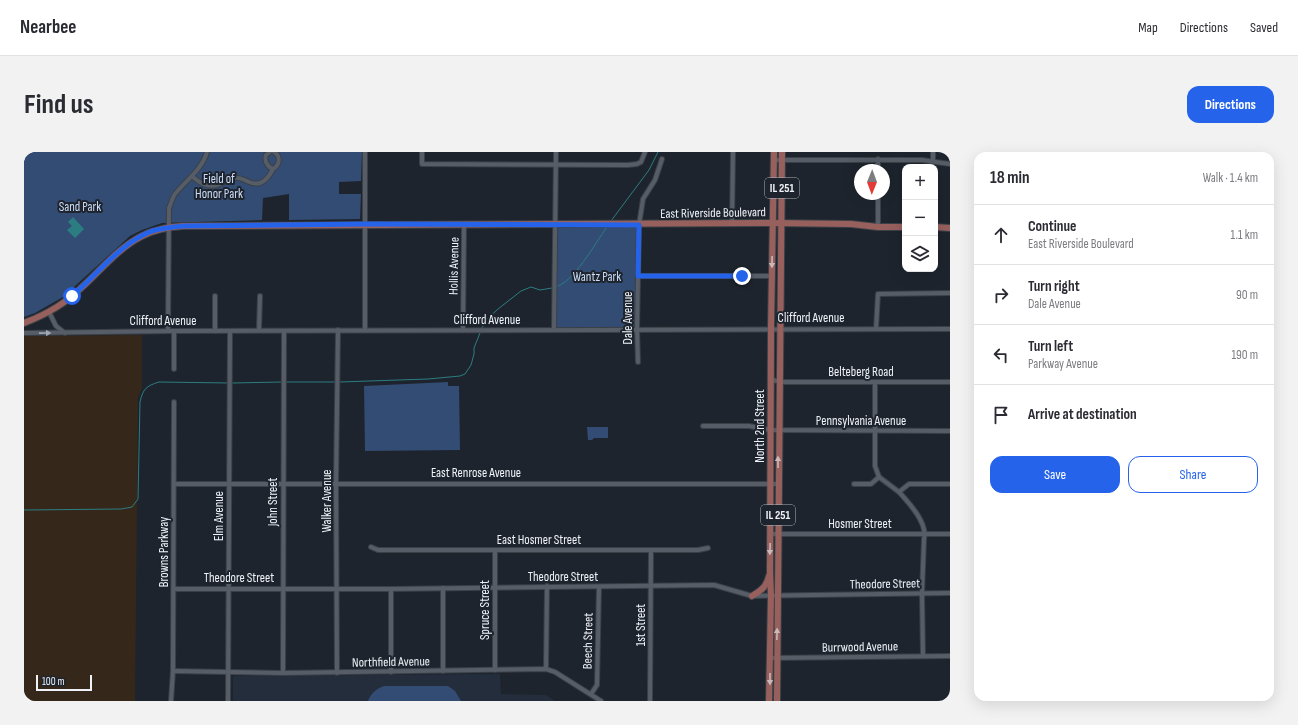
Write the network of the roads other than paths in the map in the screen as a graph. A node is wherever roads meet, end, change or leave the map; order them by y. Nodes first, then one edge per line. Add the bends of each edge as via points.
1 (207, 152) edge
2 (270, 152) edge
3 (274, 152) edge
4 (365, 152) edge
5 (422, 152) edge
6 (556, 152) edge
7 (645, 152) edge
8 (733, 152) edge
9 (774, 152) edge
10 (782, 152) edge
11 (933, 152) edge
12 (662, 160) dead end
13 (774, 160) junction
14 (782, 160) junction
15 (878, 160) junction
16 (933, 161) junction
17 (878, 164) edge
18 (950, 164) edge
19 (556, 165) junction
20 (273, 169) junction
21 (192, 176) junction
22 (878, 200) edge
23 (772, 223) junction
24 (782, 223) junction
25 (365, 224) junction
26 (556, 224) junction
27 (732, 224) junction
28 (464, 225) junction
29 (639, 225) junction
30 (168, 227) junction
31 (878, 227) junction
32 (902, 227) edge
33 (938, 227) edge
34 (950, 228) edge
35 (638, 276) junction
36 (772, 276) junction
37 (771, 293) junction
38 (780, 293) junction
39 (950, 293) edge
40 (215, 296) dead end
41 (260, 296) dead end
42 (49, 312) junction
43 (24, 323) edge
44 (771, 328) junction
45 (779, 328) junction
46 (876, 328) junction
47 (637, 329) junction
48 (950, 329) edge
49 (230, 330) junction
50 (259, 330) junction
51 (338, 330) junction
52 (365, 330) junction
53 (463, 330) junction
54 (554, 330) junction
55 (168, 331) junction
56 (174, 331) junction
57 (215, 331) junction
58 (284, 331) junction
59 (65, 333) junction
60 (24, 334) edge
61 (638, 362) dead end
62 (174, 370) dead end
63 (771, 380) junction
64 (779, 381) junction
65 (875, 382) junction
66 (950, 382) edge
67 (174, 402) dead end
68 (703, 426) dead end
69 (771, 430) junction
70 (778, 430) junction
71 (874, 431) junction
72 (950, 431) edge
73 (879, 477) junction
74 (336, 483) junction
75 (175, 484) junction
76 (229, 484) junction
77 (283, 484) junction
78 (771, 484) junction
79 (778, 484) junction
80 (854, 484) dead end
81 (950, 484) edge
82 (899, 492) junction
83 (771, 534) junction
84 (778, 534) junction
85 (926, 534) junction
86 (950, 534) edge
87 (371, 547) dead end
88 (708, 548) dead end
89 (495, 550) junction
90 (651, 550) junction
91 (770, 572) junction
92 (651, 585) junction
93 (547, 586) junction
94 (495, 587) junction
95 (599, 587) junction
96 (283, 588) junction
97 (337, 588) junction
98 (443, 588) junction
99 (174, 589) junction
100 (229, 589) junction
101 (391, 589) junction
102 (950, 593) edge
103 (922, 594) junction
104 (752, 596) junction
105 (774, 596) junction
106 (922, 656) junction
107 (950, 656) edge
108 (773, 658) junction
109 (546, 669) junction
110 (496, 670) junction
111 (173, 671) junction
112 (443, 671) junction
113 (337, 672) junction
114 (391, 672) junction
115 (229, 673) junction
116 (283, 673) junction
117 (591, 694) junction
118 (171, 701) edge
119 (228, 701) edge
120 (601, 701) edge
121 (650, 701) edge
122 (770, 701) edge
123 (777, 701) edge

1 - 21 street
2 - 20 street via 266,155 266,160 268,166
3 - 20 street via 279,159
4 - 25 street
5 - 19 street via 422,164
6 - 19 street
7 - 19 street via 641,162 637,164
8 - 27 street
9 - 13 main road, North 2nd Street / IL 251
10 - 14 main road, North 2nd Street / IL 251
11 - 16 street
12 - 29 street, Dale Avenue via 656,177 643,199
13 - 14 street
13 - 23 main road, North 2nd Street / IL 251
14 - 15 street
14 - 24 main road, North 2nd Street / IL 251
15 - 16 street
15 - 17 street
16 - 18 street
19 - 26 street
20 - 21 street via 264,181 256,183 231,178 218,186 210,186
21 - 30 street via 174,195 169,208
22 - 31 street
23 - 24 main road, East Riverside Boulevard
23 - 27 main road, East Riverside Boulevard
23 -> 36 main road, North 2nd Street / IL 251
24 - 31 main road, East Riverside Boulevard
24 - 38 main road, North 2nd Street / IL 251
25 - 28 main road, East Riverside Boulevard
25 - 30 main road, East Riverside Boulevard
25 - 52 street
26 - 28 main road, East Riverside Boulevard
26 - 29 main road, East Riverside Boulevard
26 - 54 street
27 - 29 main road, East Riverside Boulevard
28 - 53 street, Hollis Avenue
29 - 35 street, Dale Avenue
30 - 42 main road, East Riverside Boulevard via 152,231 132,242 81,288
30 - 55 street
31 - 32 main road, East Riverside Boulevard
33 - 34 main road
35 - 36 street
35 - 47 street, Dale Avenue
36 - 37 main road, North 2nd Street / IL 251
37 - 38 main road
37 - 44 main road, North 2nd Street / IL 251
38 - 45 main road, North 2nd Street / IL 251
39 - 46 street via 878,294
40 - 57 street
41 - 50 street
42 - 43 main road, East Riverside Boulevard
42 - 59 street via 56,326
44 - 45 street, Clifford Avenue
44 - 47 street, Clifford Avenue
44 - 63 main road, North 2nd Street / IL 251
45 - 46 street, Clifford Avenue
45 - 64 main road, North 2nd Street / IL 251
46 - 48 street, Clifford Avenue
47 - 54 street, Clifford Avenue
47 - 61 street, Dale Avenue
49 - 50 street, Clifford Avenue
49 - 57 street, Clifford Avenue
49 - 76 street, Elm Avenue
50 - 58 street, Clifford Avenue
51 - 52 street, Clifford Avenue
51 - 58 street, Clifford Avenue
51 - 74 street, Walker Avenue
52 - 53 street, Clifford Avenue
53 - 54 street, Clifford Avenue
55 - 56 street, Clifford Avenue
55 - 59 street, Clifford Avenue
56 - 57 street, Clifford Avenue
56 - 62 street
58 - 77 street, John Street
60 -> 59 street, Clifford Avenue
63 - 64 street, Belteberg Road
63 - 69 main road, North 2nd Street / IL 251
64 - 65 street, Belteberg Road
64 - 70 main road, North 2nd Street / IL 251
65 - 66 street, Belteberg Road
65 - 71 street
67 - 75 street, Browns Parkway
68 - 69 street, Pennsylvania Avenue via 748,426
69 - 70 street, Pennsylvania Avenue
69 - 78 main road, North 2nd Street / IL 251
70 - 71 street, Pennsylvania Avenue
79 -> 70 main road, North 2nd Street / IL 251
71 - 72 street, Pennsylvania Avenue
71 - 73 street via 875,466
73 - 80 street via 871,484
73 - 82 street
74 - 77 street, East Renrose Avenue
74 - 78 street, East Renrose Avenue
74 - 97 street, Walker Avenue
75 - 76 street, East Renrose Avenue
75 - 99 street, Browns Parkway
76 - 77 street, East Renrose Avenue
76 - 100 street, Elm Avenue
77 - 96 street, John Street
78 - 79 street, East Renrose Avenue
78 - 83 main road, North 2nd Street / IL 251
79 - 84 main road, North 2nd Street / IL 251
81 - 82 street via 909,484
82 - 85 street via 918,513
83 - 84 street, Hosmer Street
83 -> 91 main road, North 2nd Street / IL 251
84 - 85 street, Hosmer Street
84 - 105 main road, North 2nd Street / IL 251
85 - 86 street, Hosmer Street
85 - 103 street
87 - 89 street, East Hosmer Street via 378,550
88 - 90 street, East Hosmer Street
89 - 90 street, East Hosmer Street
89 - 94 street, Spruce Street
90 - 92 street, 1st Street
91 - 104 main road via 762,590
91 - 105 main road, North 2nd Street / IL 251
92 - 95 street, Theodore Street
92 - 104 street, Theodore Street via 714,585
92 - 121 street, 1st Street
93 - 94 street, Theodore Street
93 - 95 street, Theodore Street
93 - 109 street
94 - 98 street, Theodore Street
94 - 110 street, Spruce Street
95 - 117 street, Beech Street via 598,685
96 - 97 street, Theodore Street
96 - 100 street, Theodore Street
96 - 116 street, John Street
97 - 101 street, Theodore Street
97 - 113 street, Walker Avenue
98 - 101 street, Theodore Street
98 - 112 street
99 - 100 street, Theodore Street
99 - 111 street, Browns Parkway
100 - 115 street, Elm Avenue
101 - 114 street
102 - 103 street, Theodore Street
103 - 105 street, Theodore Street
103 - 106 street
104 - 105 street, Theodore Street
105 - 108 main road, North 2nd Street / IL 251
106 - 107 street, Burrwood Avenue
106 - 108 street, Burrwood Avenue
108 -> 122 main road, North 2nd Street / IL 251
108 - 123 main road, North 2nd Street / IL 251
109 - 110 street, Northfield Avenue
109 - 117 street, Northfield Avenue
110 - 112 street, Northfield Avenue
111 - 115 street, Northfield Avenue
111 - 118 street, Browns Parkway
112 - 114 street, Northfield Avenue
113 - 114 street, Northfield Avenue
113 - 116 street, Northfield Avenue
115 - 116 street, Northfield Avenue
115 - 119 street, Elm Avenue
117 - 120 street, Northfield Avenue

